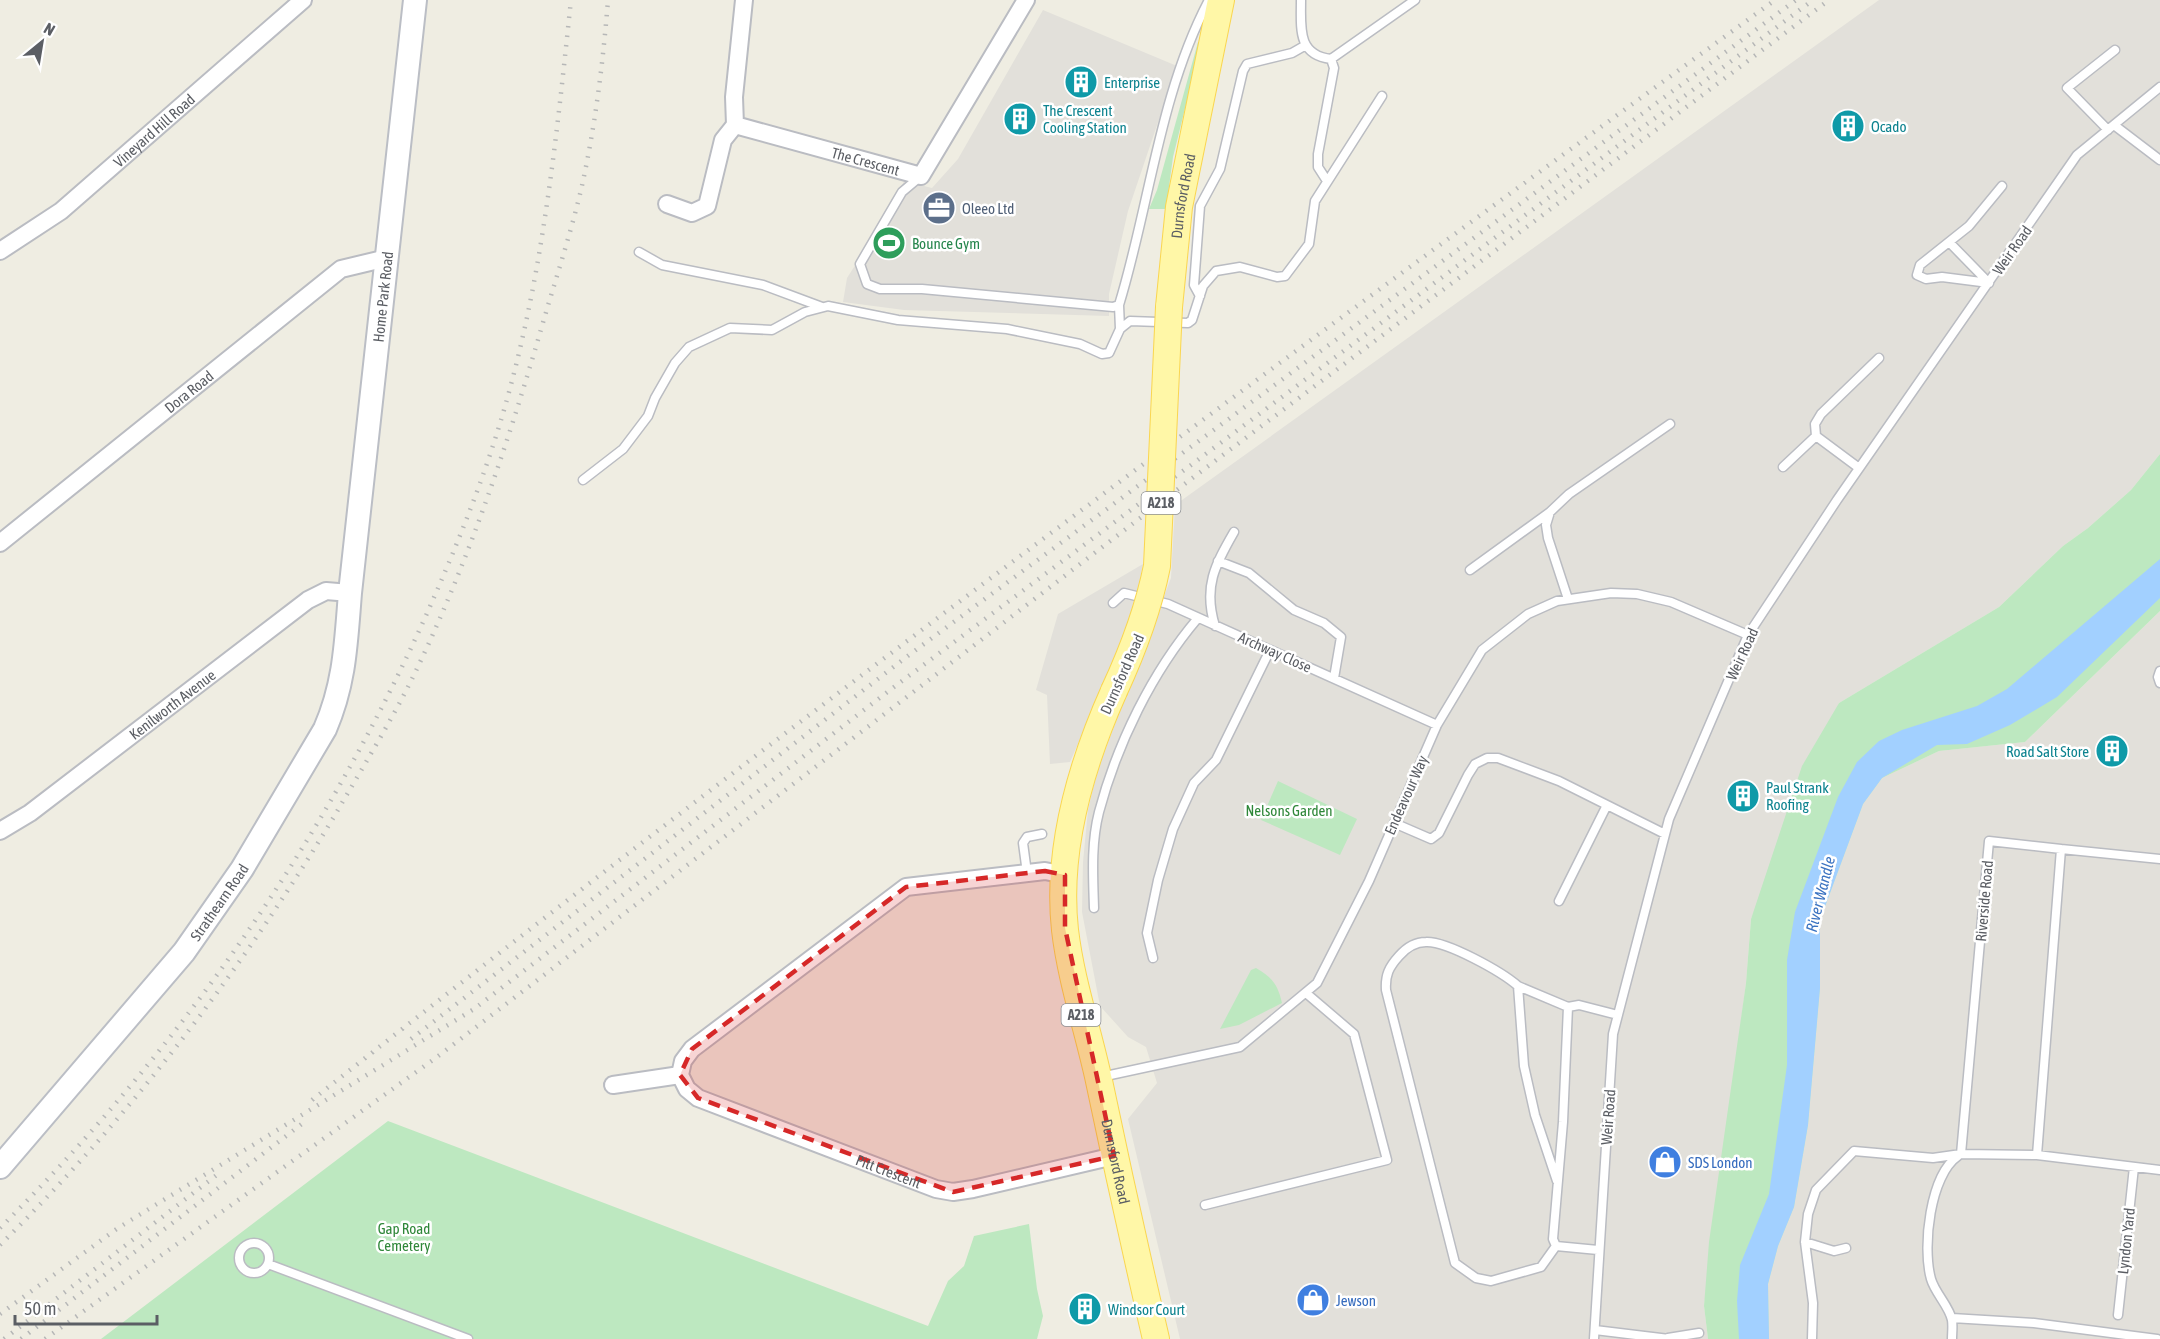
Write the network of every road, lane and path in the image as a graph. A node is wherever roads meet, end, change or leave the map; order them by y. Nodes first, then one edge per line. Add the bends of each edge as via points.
1 (303, 0) edge
2 (416, 0) edge
3 (744, 0) edge
4 (1026, 0) edge
5 (1209, 0) edge
6 (1221, 0) edge
7 (1301, 0) edge
8 (1415, 0) edge
9 (1306, 45) junction
10 (2115, 50) dead end
11 (1330, 59) junction
12 (2160, 87) edge
13 (1382, 96) dead end
14 (735, 125) junction
15 (2111, 127) junction
16 (2160, 160) edge
17 (921, 176) junction
18 (1328, 181) junction
19 (2002, 186) dead end
20 (668, 204) dead end
21 (1949, 242) junction
22 (0, 251) edge
23 (639, 252) dead end
24 (387, 258) junction
25 (1989, 283) junction
26 (1200, 296) junction
27 (1119, 305) junction
28 (822, 307) junction
29 (1120, 329) junction
30 (1879, 358) dead end
31 (1670, 424) dead end
32 (1815, 436) junction
33 (1783, 467) dead end
34 (1859, 468) junction
35 (583, 480) dead end
36 (1550, 512) junction
37 (1234, 532) dead end
38 (0, 543) edge
39 (1218, 561) junction
40 (1470, 570) dead end
41 (350, 593) junction
42 (1568, 599) junction
43 (1113, 603) dead end
44 (1197, 618) junction
45 (1215, 626) junction
46 (1748, 635) junction
47 (1270, 650) junction
48 (2160, 671) edge
49 (1334, 678) junction
50 (2160, 683) edge
51 (1437, 724) junction
52 (1607, 805) junction
53 (1394, 823) junction
54 (0, 831) edge
55 (1042, 834) dead end
56 (1665, 834) junction
57 (2061, 849) junction
58 (2160, 860) edge
59 (1027, 873) junction
60 (1065, 875) junction
61 (1559, 901) dead end
62 (1094, 908) dead end
63 (1153, 958) dead end
64 (1518, 986) junction
65 (1306, 993) junction
66 (1568, 1007) junction
67 (1618, 1015) junction
68 (680, 1075) junction
69 (1098, 1078) junction
70 (613, 1085) dead end
71 (1961, 1154) junction
72 (2037, 1155) junction
73 (1114, 1156) junction
74 (0, 1167) edge
75 (2134, 1167) junction
76 (2160, 1170) edge
77 (1557, 1181) junction
78 (1204, 1205) dead end
79 (1805, 1242) junction
80 (1556, 1246) junction
81 (1846, 1248) dead end
82 (1598, 1250) junction
83 (268, 1264) dead end
84 (2118, 1315) dead end
85 (1952, 1318) junction
86 (1698, 1333) dead end
87 (1595, 1334) edge
88 (468, 1339) edge
89 (1156, 1339) edge
90 (1668, 1339) edge
91 (1812, 1339) edge
92 (1952, 1339) edge
93 (2157, 1339) edge

1 - 22 street, Vineyard Hill Road via 62,210
2 - 24 street, Home Park Road
3 - 14 street via 734,97
4 - 17 street
5 - 27 lane via 1194,28 1154,155
6 - 60 main road, Durnsford Road / A218, bridge via 1179,207 1170,283 1157,566 1140,633 1094,735 1073,805
7 - 9 lane
8 - 11 lane
9 - 11 lane via 1317,57
9 - 26 lane via 1292,53 1247,64 1243,70 1220,169 1200,206 1194,285
10 - 15 lane via 2067,88
11 - 18 lane via 1334,68 1318,154 1318,167
12 - 15 lane, Weir Road
13 - 18 lane
14 - 17 street, The Crescent
14 - 20 street via 723,140 707,206 692,213
15 - 16 lane
15 - 25 lane, Weir Road via 2077,155
17 - 27 lane via 903,192 860,264 867,284 880,289
18 - 26 lane via 1315,201 1309,244 1285,276 1240,267 1216,271
19 - 21 lane via 1969,226
21 - 25 lane
21 - 25 lane via 1920,265 1917,275
23 - 28 lane via 662,265 764,285
24 - 38 street, Dora Road via 341,269
24 - 41 street, Home Park Road
25 - 34 lane, Weir Road
26 - 29 lane via 1188,322 1130,321
27 - 29 lane
28 - 29 lane via 898,320 1007,329 1080,344 1102,354 1109,353
28 - 35 lane via 772,330 730,328 689,347 675,363 648,416 623,449
30 - 32 lane via 1821,414 1815,424
31 - 36 lane via 1569,494
32 - 33 lane
32 - 34 lane
34 - 46 lane, Weir Road
36 - 40 lane
36 - 42 lane via 1548,538
37 - 39 lane
39 - 45 lane via 1209,587
39 - 49 lane via 1249,573 1294,610 1324,623 1341,637
41 - 54 street, Kenilworth Avenue via 326,591 308,600 30,813
41 - 74 street, Strathearn Road via 344,670 333,710 288,795 184,952
42 - 46 lane, Endeavour Way via 1637,594 1671,602
42 - 51 lane, Endeavour Way via 1528,614 1482,650
43 - 44 lane, Archway Close via 1124,593 1134,594
44 - 45 lane, Archway Close
44 - 62 lane via 1179,639 1140,706 1114,768 1099,814 1092,860
45 - 47 lane, Archway Close
46 - 56 lane, Weir Road
47 - 49 lane, Archway Close
47 - 63 lane via 1216,760 1194,783 1173,829 1147,933
48 - 50 lane
49 - 51 lane, Archway Close
51 - 53 lane, Endeavour Way
52 - 53 lane via 1498,758 1486,758 1468,774 1439,833 1431,839
52 - 56 lane
52 - 61 lane
53 - 65 lane, Endeavour Way via 1317,983
55 - 59 lane via 1027,837 1023,843
56 - 67 lane, Weir Road
57 - 58 lane
57 - 71 lane, Riverside Road via 1989,842
57 - 72 lane
59 - 60 street
59 - 68 street via 906,887 692,1049 683,1061
60 - 69 main road, Durnsford Road / A218 via 1065,928 1084,1029
64 - 66 lane
64 - 77 lane via 1526,1076 1534,1115
64 - 80 lane via 1503,973 1428,941 1406,949 1385,978 1417,1121 1455,1263 1476,1278 1491,1281 1540,1267
65 - 69 lane, Endeavour Way via 1240,1047
65 - 78 lane via 1354,1035 1387,1160
66 - 67 lane via 1579,1005
66 - 77 lane
67 - 82 lane, Weir Road via 1613,1034
68 - 70 street
68 - 73 street, Pitt Crescent via 687,1089 698,1098 936,1190 973,1189
69 - 73 main road, Durnsford Road / A218
71 - 72 lane
71 - 79 lane via 1933,1158 1854,1151 1816,1190
71 - 85 lane via 1950,1161 1942,1174 1927,1236 1931,1279
72 - 75 lane
73 - 89 main road, Durnsford Road / A218
75 - 76 lane
75 - 84 lane, Lyndon Yard
77 - 80 lane
79 - 81 lane via 1834,1251
79 - 91 lane via 1813,1303
80 - 82 lane
82 - 87 lane, Weir Road
83 - 88 lane
85 - 92 lane
85 - 93 lane via 2034,1323
86 - 90 lane
87 - 90 lane

